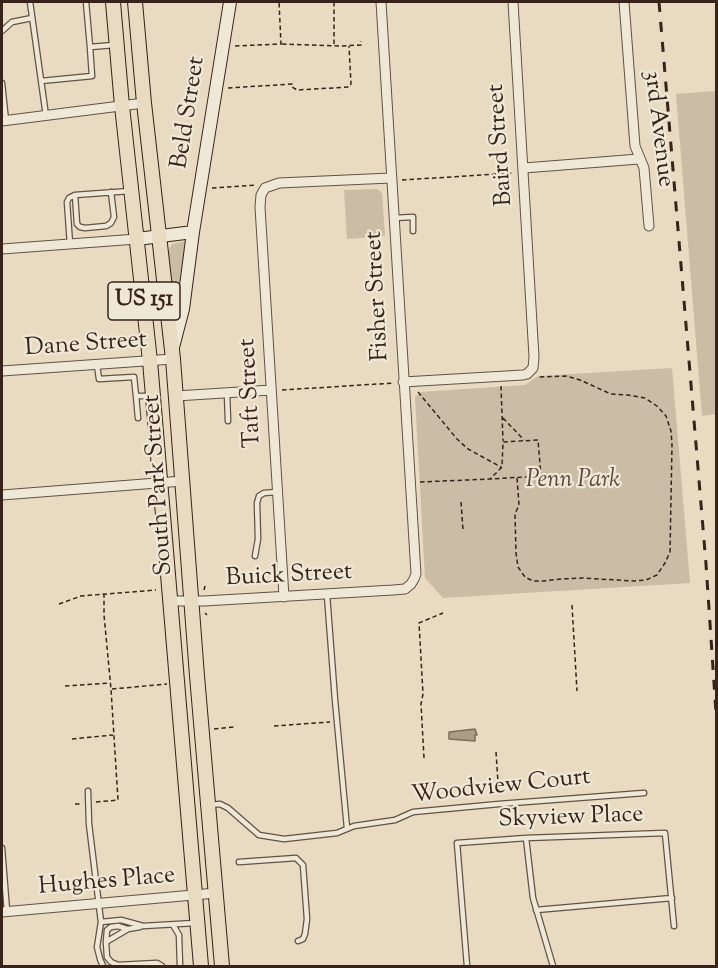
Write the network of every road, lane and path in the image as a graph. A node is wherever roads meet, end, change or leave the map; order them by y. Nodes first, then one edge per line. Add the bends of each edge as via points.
1 (30, 2) edge
2 (86, 2) edge
3 (113, 2) edge
4 (135, 2) edge
5 (230, 2) edge
6 (279, 2) edge
7 (286, 2) edge
8 (333, 2) edge
9 (381, 2) edge
10 (513, 2) edge
11 (624, 2) edge
12 (32, 18) junction
13 (2, 31) edge
14 (361, 41) dead end
15 (117, 44) junction
16 (281, 44) junction
17 (235, 46) dead end
18 (334, 46) junction
19 (349, 46) junction
20 (90, 47) junction
21 (41, 81) junction
22 (2, 83) edge
23 (228, 88) dead end
24 (144, 103) junction
25 (122, 106) junction
26 (46, 116) junction
27 (4, 121) edge
28 (639, 159) junction
29 (524, 168) junction
30 (514, 173) dead end
31 (396, 179) junction
32 (260, 187) junction
33 (212, 188) dead end
34 (132, 191) junction
35 (111, 192) junction
36 (75, 195) junction
37 (394, 218) junction
38 (648, 226) dead end
39 (413, 231) dead end
40 (193, 232) junction
41 (158, 237) junction
42 (137, 239) junction
43 (70, 244) junction
44 (2, 249) edge
45 (172, 355) junction
46 (150, 361) junction
47 (97, 365) junction
48 (2, 371) edge
49 (537, 377) dead end
50 (399, 383) junction
51 (501, 386) dead end
52 (276, 390) junction
53 (418, 392) dead end
54 (227, 393) junction
55 (136, 396) junction
56 (153, 396) junction
57 (176, 396) junction
58 (502, 417) junction
59 (138, 418) dead end
60 (228, 421) dead end
61 (524, 440) junction
62 (503, 442) junction
63 (502, 467) junction
64 (517, 478) junction
65 (490, 480) junction
66 (183, 481) junction
67 (161, 483) junction
68 (410, 483) junction
69 (277, 492) junction
70 (2, 495) edge
71 (461, 502) dead end
72 (463, 530) dead end
73 (255, 556) dead end
74 (205, 586) dead end
75 (408, 587) joint
76 (160, 589) dead end
77 (204, 590) dead end
78 (104, 594) junction
79 (327, 594) junction
80 (284, 597) junction
81 (191, 600) junction
82 (170, 601) junction
83 (59, 604) dead end
84 (572, 605) dead end
85 (443, 613) dead end
86 (111, 683) junction
87 (168, 684) dead end
88 (65, 686) dead end
89 (111, 689) junction
90 (577, 691) dead end
91 (337, 722) junction
92 (274, 726) dead end
93 (234, 727) dead end
94 (214, 729) dead end
95 (114, 735) junction
96 (72, 739) dead end
97 (496, 752) dead end
98 (424, 758) dead end
99 (88, 791) dead end
100 (644, 793) dead end
101 (75, 804) dead end
102 (88, 804) junction
103 (499, 804) junction
104 (209, 805) junction
105 (347, 828) junction
106 (526, 838) junction
107 (2, 848) edge
108 (239, 862) dead end
109 (216, 893) junction
110 (195, 895) junction
111 (672, 898) junction
112 (99, 904) junction
113 (536, 909) junction
114 (4, 911) edge
115 (101, 922) junction
116 (197, 923) junction
117 (173, 925) junction
118 (143, 926) junction
119 (674, 926) dead end
120 (127, 929) junction
121 (298, 941) dead end
122 (106, 942) junction
123 (103, 966) edge
124 (162, 966) edge
125 (180, 966) edge
126 (201, 966) edge
127 (222, 966) edge
128 (467, 966) edge
129 (553, 966) edge

1 - 12 lane
2 - 20 lane
3 - 15 main road, South Park Street / US 151
4 - 24 main road, South Park Street / US 151
5 - 40 street, Beld Street
6 - 7 path
6 - 16 path
8 - 18 path
9 - 31 street, Fisher Street
10 - 29 street, Baird Street
11 - 28 street, 3rd Avenue
12 - 13 lane via 12,22
12 - 21 lane
14 - 19 path via 361,45
15 - 20 lane
15 - 25 main road, South Park Street / US 151
16 - 17 path
16 - 18 path
18 - 19 path
19 - 23 path via 349,87 297,90 292,84
20 - 21 lane via 92,76
21 - 26 lane
22 - 27 lane
24 - 25 street
24 - 41 main road, South Park Street / US 151
25 - 26 street
25 - 34 main road, South Park Street / US 151
26 - 27 street
28 - 29 street
28 - 38 street, 3rd Avenue via 645,174
29 - 50 street, Baird Street via 533,368 523,375
30 - 31 path
31 - 32 street
31 - 37 street, Fisher Street
32 - 33 path
32 - 52 street, Taft Street
34 - 35 lane
34 - 42 main road, South Park Street / US 151
35 - 36 lane
35 - 36 lane via 111,223 85,228 77,224
36 - 43 lane via 67,200
37 - 39 lane via 413,217
37 - 50 street, Fisher Street
40 - 41 street
40 - 45 street, Beld Street via 183,309
41 - 42 street
41 - 45 main road, South Park Street / US 151
42 - 43 street
42 - 46 main road, South Park Street / US 151
43 - 44 street
45 - 46 street, Dane Street
45 - 57 main road, South Park Street / US 151
46 - 47 street, Dane Street
46 - 56 main road, South Park Street / US 151
47 - 48 street, Dane Street
47 - 55 lane via 99,379 134,377
49 - 64 path via 566,376 611,394 645,398 666,416 672,445 670,552 665,563 657,575 646,580 543,581 525,577 518,567 516,553
50 - 52 path
50 - 68 street, Fisher Street
51 - 58 path
52 - 54 street
52 - 69 street, Taft Street
53 - 63 path via 468,449
54 - 57 street
54 - 60 lane
55 - 56 lane
55 - 59 lane
56 - 67 main road, South Park Street / US 151
57 - 66 main road, South Park Street / US 151
58 - 61 path
58 - 62 path
61 - 62 path
61 - 64 path via 538,440 541,476
62 - 63 path
63 - 65 path
64 - 65 path
65 - 68 path
66 - 67 street
66 - 81 main road, South Park Street / US 151
67 - 70 street
67 - 82 main road, South Park Street / US 151
68 - 75 street, Fisher Street via 416,574
69 - 73 lane via 264,493 257,503
69 - 80 street, Taft Street
71 - 72 path
74 - 77 path
75 - 79 street, Buick Street
76 - 78 path
78 - 83 path via 81,596
78 - 86 path
79 - 80 street, Buick Street
79 - 91 lane
80 - 81 street, Buick Street
81 - 82 street, Buick Street
81 - 104 main road, South Park Street / US 151
82 - 110 main road, South Park Street / US 151
84 - 90 path
85 - 98 path via 419,623
86 - 88 path
86 - 89 path
87 - 89 path
89 - 95 path
91 - 92 path
91 - 105 lane
93 - 94 path
95 - 96 path
95 - 102 path via 118,800
97 - 103 path
99 - 102 lane
100 - 103 lane, Woodview Court
101 - 102 path
102 - 112 lane
103 - 105 lane, Woodview Court via 413,812 395,820
104 - 105 lane, Woodview Court via 228,808 258,835 284,839 338,833
104 - 109 main road, South Park Street / US 151
106 - 111 lane, Skyview Place via 665,833
106 - 113 lane
106 - 128 lane, Skyview Place via 457,843
107 - 114 lane
108 - 121 lane via 296,858 303,865 307,919 303,939
109 - 110 street, Hughes Place
109 - 127 main road, South Park Street / US 151
110 - 112 street, Hughes Place
110 - 116 main road, South Park Street / US 151
111 - 113 lane
111 - 119 lane, Skyview Place
112 - 114 street, Hughes Place
112 - 115 lane
113 - 129 lane
115 - 118 lane via 121,920
115 - 123 lane via 98,947
116 - 117 lane
116 - 126 main road, South Park Street / US 151
117 - 118 lane
117 - 125 lane via 178,935
118 - 120 lane
120 - 122 lane
120 - 122 lane via 111,927
122 - 124 lane via 111,962

